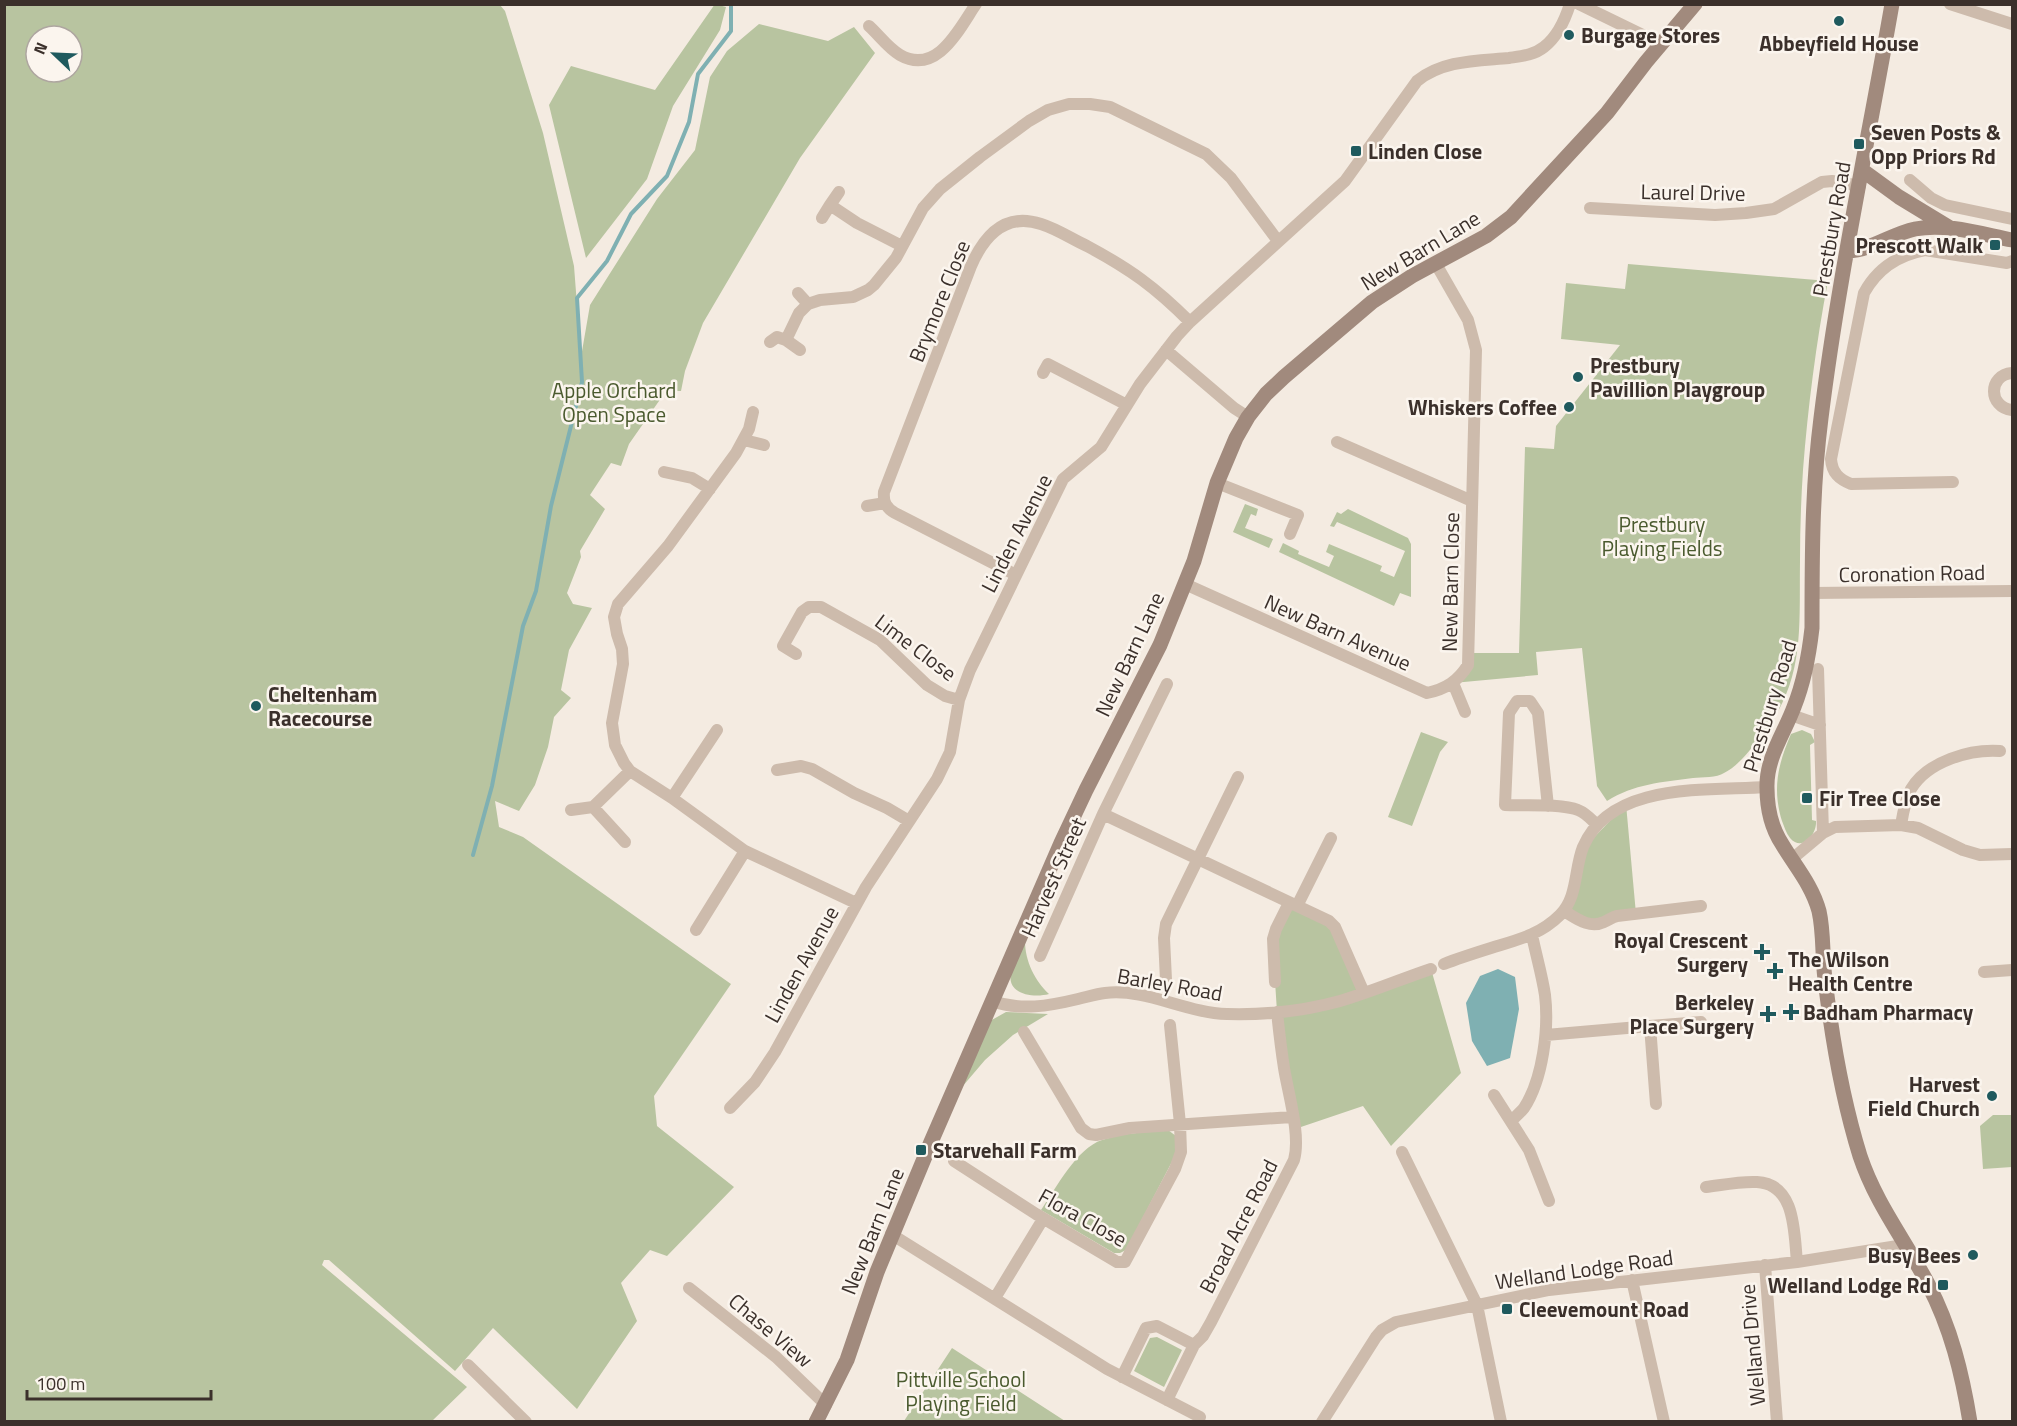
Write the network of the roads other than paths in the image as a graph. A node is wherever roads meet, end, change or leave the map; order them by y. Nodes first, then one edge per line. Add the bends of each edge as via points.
1 (976, 4) edge
2 (1570, 4) edge
3 (1579, 4) edge
4 (1695, 4) edge
5 (1892, 4) edge
6 (1950, 4) edge
7 (2013, 24) edge
8 (869, 26) dead end
9 (1661, 44) junction
10 (1862, 170) junction
11 (1910, 180) dead end
12 (1860, 186) junction
13 (839, 192) dead end
14 (830, 206) junction
15 (1590, 208) dead end
16 (822, 218) dead end
17 (2013, 219) edge
18 (1952, 229) junction
19 (2013, 240) edge
20 (1278, 241) junction
21 (902, 246) junction
22 (1848, 251) junction
23 (2013, 261) edge
24 (1436, 264) junction
25 (798, 293) dead end
26 (808, 304) junction
27 (1190, 322) junction
28 (786, 340) junction
29 (770, 342) dead end
30 (800, 350) dead end
31 (1166, 350) junction
32 (1048, 363) dead end
33 (2013, 373) edge
34 (1126, 405) junction
35 (2013, 410) edge
36 (753, 412) dead end
37 (1248, 417) junction
38 (744, 440) junction
39 (1337, 442) dead end
40 (764, 445) dead end
41 (664, 472) dead end
42 (1953, 482) dead end
43 (1217, 483) junction
44 (710, 489) junction
45 (1472, 501) junction
46 (885, 503) junction
47 (867, 506) dead end
48 (1290, 534) dead end
49 (1016, 575) junction
50 (1185, 584) junction
51 (2013, 591) edge
52 (1812, 593) junction
53 (795, 654) dead end
54 (1818, 669) dead end
55 (1453, 683) junction
56 (1167, 684) dead end
57 (959, 700) junction
58 (1465, 712) dead end
59 (1791, 715) junction
60 (1820, 725) junction
61 (717, 730) dead end
62 (2000, 751) dead end
63 (777, 770) dead end
64 (630, 771) junction
65 (1238, 777) dead end
66 (1767, 787) junction
67 (672, 798) junction
68 (1548, 806) junction
69 (593, 807) junction
70 (571, 810) dead end
71 (1103, 814) junction
72 (909, 821) junction
73 (1597, 825) junction
74 (1901, 825) junction
75 (1823, 832) junction
76 (1331, 838) dead end
77 (625, 842) dead end
78 (745, 850) junction
79 (2013, 854) edge
80 (1198, 858) junction
81 (1792, 859) junction
82 (856, 903) junction
83 (1293, 905) junction
84 (1701, 906) dead end
85 (1564, 911) junction
86 (696, 930) dead end
87 (1532, 935) junction
88 (1040, 956) dead end
89 (1444, 964) dead end
90 (1431, 969) dead end
91 (2013, 970) edge
92 (1984, 972) dead end
93 (1166, 980) dead end
94 (1275, 982) dead end
95 (1364, 993) junction
96 (992, 1001) junction
97 (1277, 1012) junction
98 (1701, 1022) dead end
99 (1170, 1025) dead end
100 (1650, 1026) junction
101 (1024, 1032) dead end
102 (1545, 1035) junction
103 (1494, 1095) dead end
104 (1656, 1104) dead end
105 (730, 1108) dead end
106 (1292, 1117) junction
107 (1511, 1121) junction
108 (1180, 1124) junction
109 (1402, 1152) dead end
110 (954, 1161) dead end
111 (1706, 1187) dead end
112 (1549, 1201) dead end
113 (1043, 1219) junction
114 (891, 1234) junction
115 (1904, 1245) junction
116 (1797, 1262) junction
117 (1765, 1265) junction
118 (1632, 1280) junction
119 (689, 1288) dead end
120 (995, 1298) junction
121 (1477, 1305) junction
122 (1194, 1345) junction
123 (468, 1365) dead end
124 (1122, 1377) junction
125 (1167, 1400) junction
126 (826, 1405) junction
127 (1200, 1417) dead end
128 (526, 1422) edge
129 (816, 1422) edge
130 (1322, 1422) edge
131 (1501, 1422) edge
132 (1664, 1422) edge
133 (1778, 1422) edge
134 (1970, 1422) edge

1 - 8 street via 947,46 928,58 900,55
2 - 20 street, Linden Avenue via 1555,35 1539,51 1448,64 1417,81 1353,172
3 - 9 street
4 - 9 main road, New Barn Lane
5 - 10 main road, Prestbury Road
6 - 7 street
9 - 24 main road, New Barn Lane via 1606,113 1511,217
10 - 12 main road, Prestbury Road
10 - 18 main road
11 - 17 street via 1945,205
12 - 15 street, Laurel Drive via 1822,182 1774,209 1746,213
12 - 22 main road, Prestbury Road
13 - 14 street
14 - 16 street
14 - 21 street
18 - 19 main road
18 - 22 main road via 1915,230 1862,250
20 - 21 street via 1231,178 1206,154 1110,107 1080,103 1039,115 980,157 931,198
20 - 27 street, Linden Avenue
21 - 26 street via 868,290 853,297
22 - 52 main road, Prestbury Road via 1821,419
23 - 42 street via 1925,250 1899,258 1884,268 1864,293 1831,459 1833,470 1851,484
24 - 37 main road, New Barn Lane via 1390,289 1355,315 1278,382
24 - 45 street, New Barn Close via 1465,312 1476,350
25 - 26 street
26 - 28 street
27 - 31 street, Linden Avenue
27 - 46 street, Brymore Close via 1134,273 1051,228 1024,221 998,228 983,241 971,266 884,492
28 - 29 street via 777,337
28 - 30 street
31 - 34 street, Linden Avenue
31 - 37 street
32 - 34 street
33 - 35 street via 2000,377 1994,391 2000,405
34 - 49 street, Linden Avenue via 1101,447 1063,479
36 - 38 street
37 - 43 main road, New Barn Lane
38 - 40 street
38 - 44 street
39 - 45 street, New Barn Close
41 - 44 street via 692,478
43 - 48 street via 1298,515
43 - 50 main road, New Barn Lane
44 - 64 street via 616,610 623,664 613,734
45 - 55 street, New Barn Close via 1468,665
46 - 47 street
46 - 49 street via 890,511
49 - 57 street, Linden Avenue
50 - 55 street, New Barn Avenue via 1427,693
50 - 96 main road, New Barn Lane via 1155,656 1086,790
51 - 52 street, Coronation Road
52 - 59 main road, Prestbury Road via 1810,646
53 - 57 street, Lime Close via 783,646 805,609 821,607 880,640 927,685
54 - 60 street
55 - 58 street
56 - 71 street, Harvest Street
57 - 72 street, Linden Avenue via 946,760
59 - 60 street
59 - 66 main road, Prestbury Road via 1771,759
60 - 75 street
61 - 67 street
62 - 74 street via 1964,753 1927,773 1910,790
63 - 72 street via 801,766 812,769
64 - 67 street
64 - 69 street
65 - 80 street
66 - 73 street via 1694,791 1637,800 1618,808
66 - 81 main road, Prestbury Road via 1772,825
67 - 78 street
68 - 68 street via 1540,718 1530,701 1517,701 1509,713 1505,805
68 - 73 street via 1574,808
69 - 70 street
69 - 77 street
71 - 80 street, Harvest Street
71 - 88 street, Harvest Street
72 - 82 street, Linden Avenue
73 - 85 street via 1582,849
74 - 75 street via 1835,827
74 - 79 street via 1918,828 1980,855
75 - 81 street
76 - 83 street
78 - 82 street
78 - 86 street
80 - 83 street, Harvest Street
80 - 93 street via 1166,924
81 - 115 main road, Prestbury Road via 1819,910 1835,1058 1852,1130 1868,1177
82 - 105 street, Linden Avenue via 775,1052 755,1082
83 - 94 street via 1273,939
83 - 95 street, Harvest Street via 1335,927
84 - 85 street via 1617,916 1594,925
85 - 87 street
87 - 89 street
87 - 102 street via 1545,996
90 - 95 street
91 - 92 street
95 - 97 street, Barley Road
96 - 97 street, Barley Road via 1033,1007 1105,993 1226,1014
96 - 114 main road, New Barn Lane
97 - 106 street, Broad Acre Road
98 - 100 street
99 - 108 street
100 - 102 street
100 - 104 street
101 - 108 street via 1086,1132 1096,1135
102 - 107 street via 1532,1091 1524,1108
103 - 107 street
106 - 108 street
106 - 122 street, Broad Acre Road via 1296,1138 1294,1160 1211,1322
107 - 112 street via 1529,1150
108 - 113 street, Flora Close via 1178,1164 1125,1262 1117,1262
109 - 121 street
110 - 113 street, Flora Close
111 - 116 street via 1757,1182 1777,1190 1790,1206
113 - 120 street
114 - 120 street
114 - 126 main road, New Barn Lane via 847,1360
115 - 116 street, Welland Lodge Road
115 - 134 main road, Prestbury Road via 1949,1330
116 - 117 street, Welland Lodge Road
117 - 118 street, Welland Lodge Road
117 - 133 street, Welland Drive
118 - 121 street, Welland Lodge Road via 1549,1290
118 - 132 street
119 - 126 street, Chase View via 776,1358
120 - 124 street
121 - 130 street, Welland Lodge Road via 1389,1325 1376,1337
121 - 131 street
122 - 124 street via 1150,1326
122 - 125 street, Broad Acre Road
123 - 128 street
124 - 125 street
125 - 127 street
126 - 129 main road, New Barn Lane

